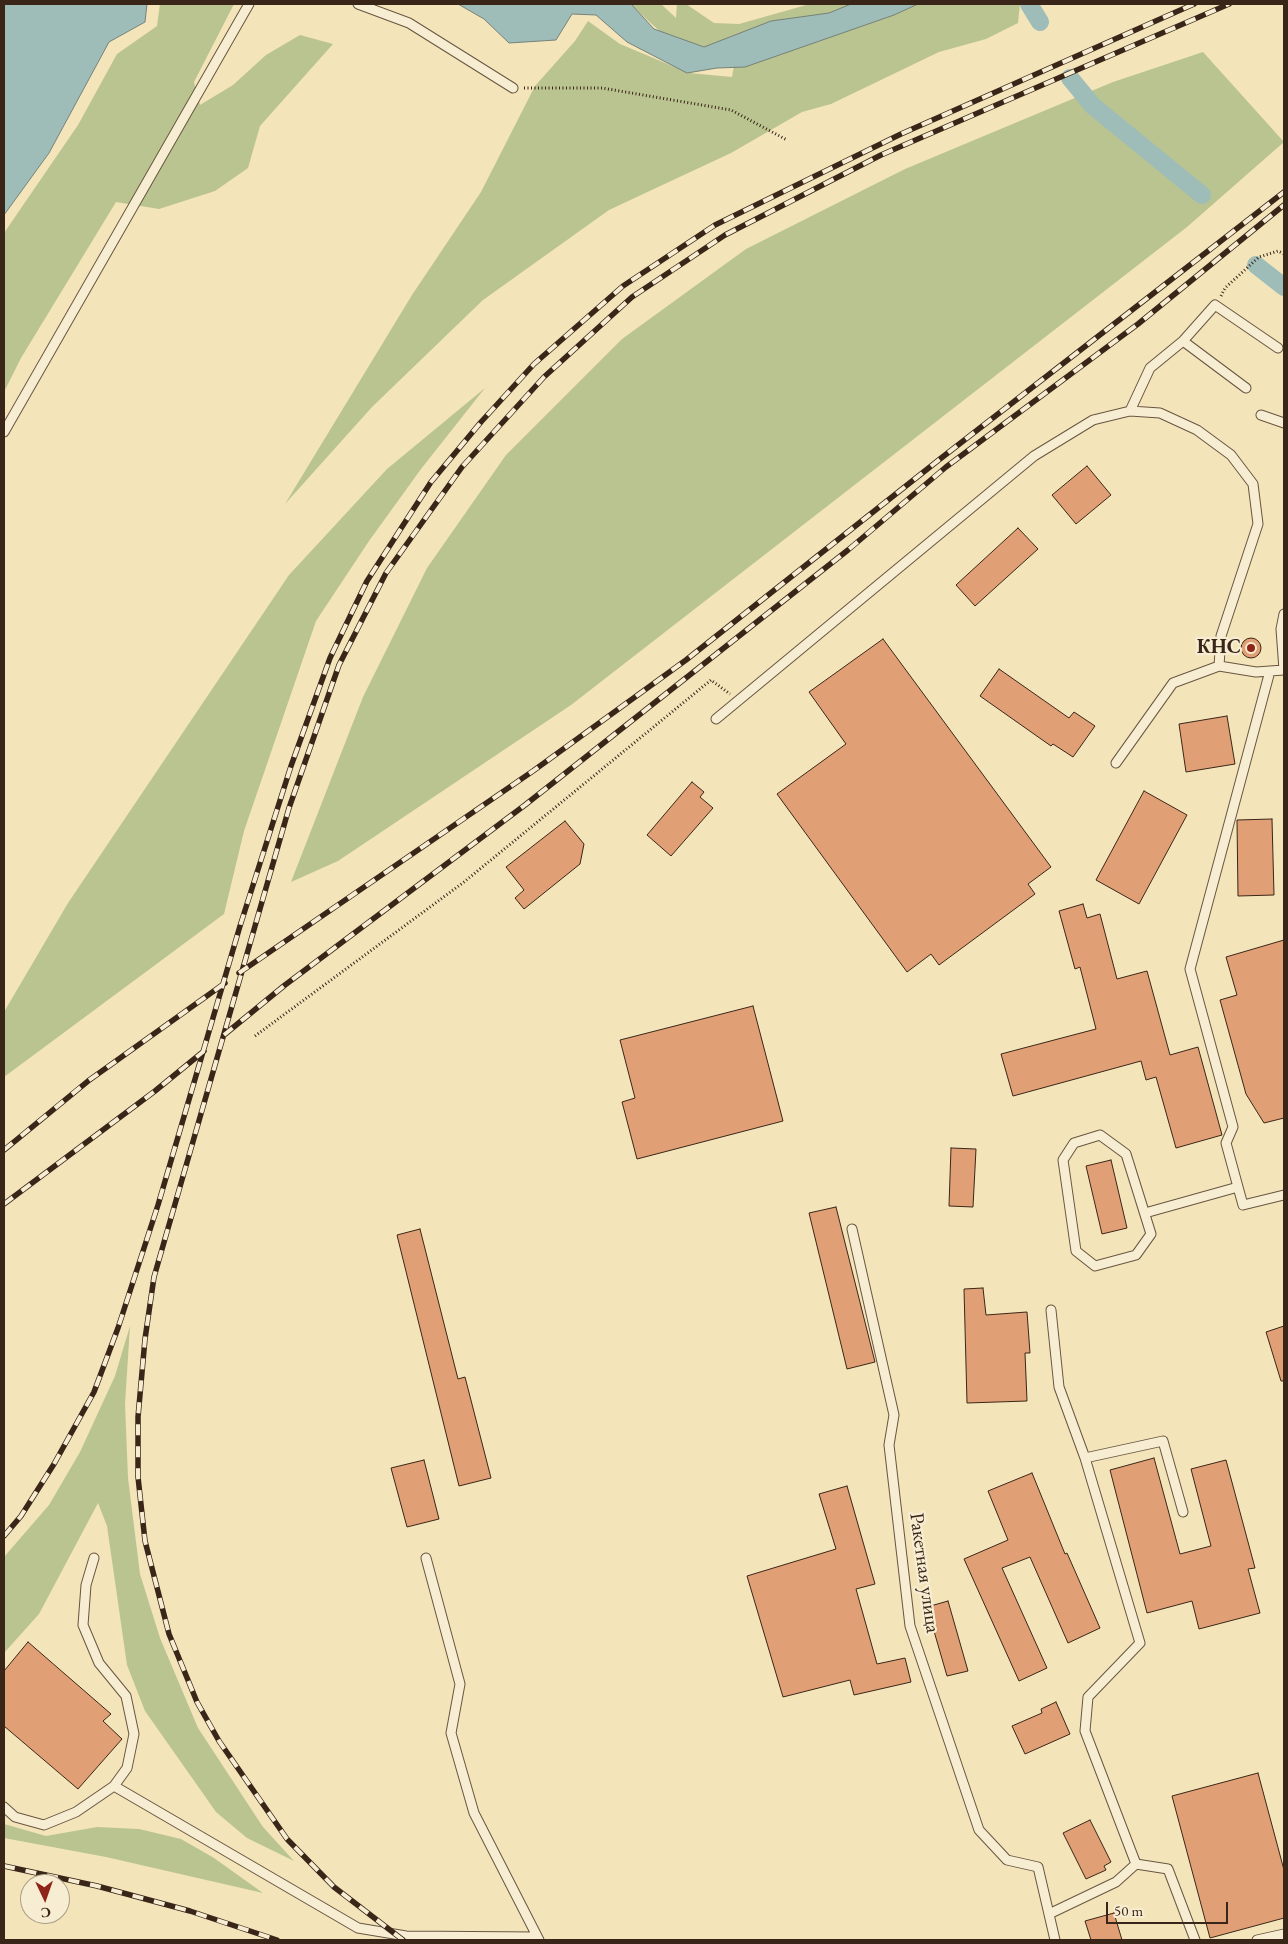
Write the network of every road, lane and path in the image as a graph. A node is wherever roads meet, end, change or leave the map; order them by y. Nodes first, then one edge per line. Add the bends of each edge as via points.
1 (249, 4) edge
2 (358, 4) edge
3 (513, 88) joint
4 (787, 140) dead end
5 (1284, 254) edge
6 (1215, 305) junction
7 (1182, 341) junction
8 (1278, 348) dead end
9 (1246, 388) dead end
10 (1130, 411) junction
11 (1261, 415) dead end
12 (1284, 423) edge
13 (4, 432) edge
14 (1284, 614) edge
15 (1218, 666) junction
16 (1284, 670) edge
17 (1270, 671) junction
18 (739, 700) junction
19 (716, 719) dead end
20 (1116, 763) dead end
21 (256, 1036) dead end
22 (1238, 1187) junction
23 (1284, 1194) edge
24 (1144, 1213) junction
25 (852, 1229) dead end
26 (1051, 1310) dead end
27 (1085, 1458) junction
28 (1183, 1512) dead end
29 (94, 1558) dead end
30 (426, 1558) dead end
31 (114, 1786) junction
32 (4, 1807) edge
33 (1136, 1864) junction
34 (1049, 1914) junction
35 (1284, 1934) edge
36 (537, 1939) edge
37 (1055, 1940) edge
38 (1195, 1940) edge
39 (1257, 1940) edge

1 - 13 lane
2 - 3 lane via 409,23
3 - 4 path via 602,88 731,110
5 - 6 path via 1278,251 1259,256 1226,288
6 - 7 lane
6 - 8 lane
7 - 9 lane
7 - 10 lane via 1150,368
10 - 15 lane via 1160,413 1197,430 1231,455 1254,484 1258,524 1222,636
10 - 18 lane via 1093,420 1034,456
11 - 12 lane
14 - 16 lane via 1281,629
15 - 17 lane
15 - 20 lane via 1173,683
16 - 17 lane
17 - 22 lane via 1190,969 1233,1127 1226,1143
18 - 19 lane
18 - 21 path via 711,680 464,882
22 - 23 lane via 1243,1205
22 - 24 lane
24 - 24 lane via 1151,1234 1136,1255 1095,1266 1076,1251 1063,1160 1074,1143 1100,1135 1126,1154
25 - 34 lane, Ракетная улица via 894,1415 889,1445 910,1626 979,1830 1006,1860 1038,1867
26 - 27 lane via 1059,1387
27 - 28 lane via 1162,1441
27 - 33 lane via 1140,1643 1088,1696 1085,1731
29 - 31 lane via 86,1585 83,1624 99,1663 126,1696 134,1734 127,1768
30 - 36 lane via 460,1684 451,1733 474,1813
31 - 32 lane via 76,1812 44,1825 15,1817
31 - 36 lane via 358,1928 406,1936
33 - 34 lane via 1116,1882
33 - 38 lane via 1168,1869
34 - 37 lane, Ракетная улица
35 - 39 lane

